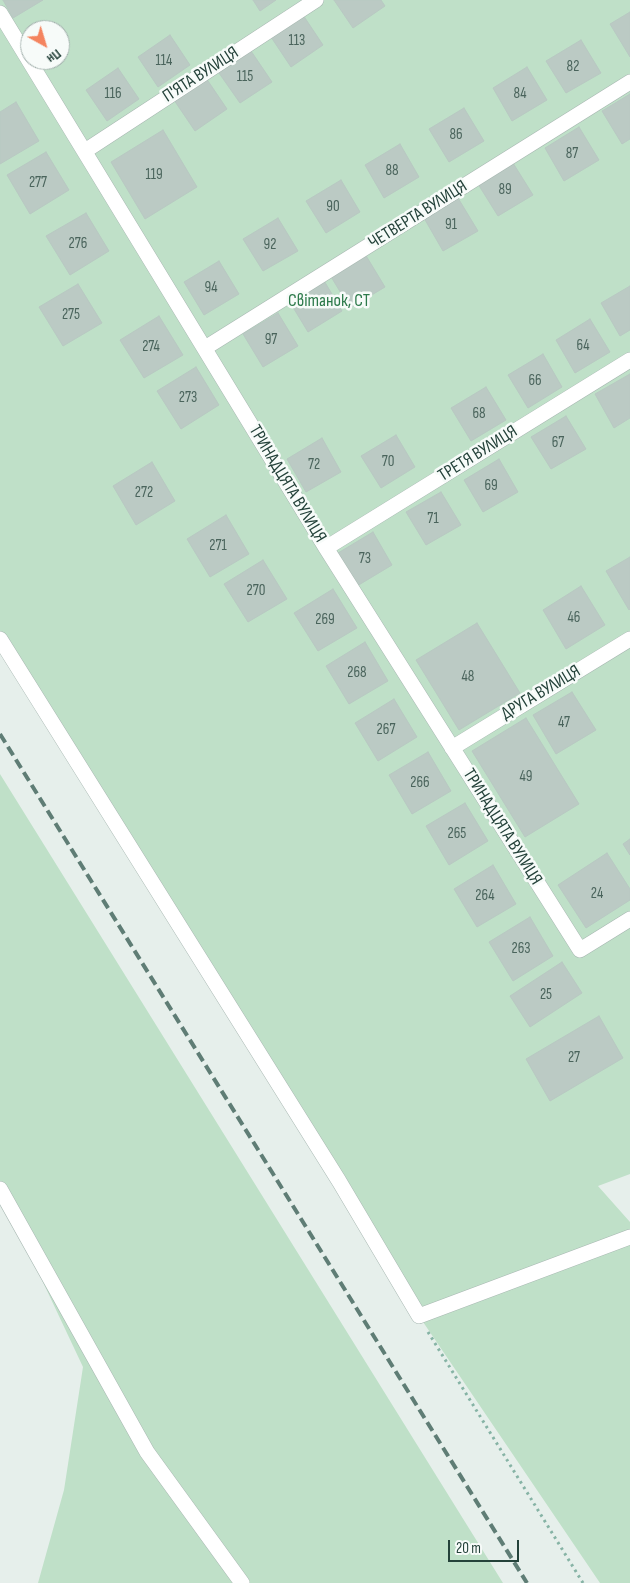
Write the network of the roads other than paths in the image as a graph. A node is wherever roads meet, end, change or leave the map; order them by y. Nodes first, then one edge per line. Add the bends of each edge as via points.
1 (316, 0) edge
2 (0, 13) edge
3 (630, 82) edge
4 (85, 151) junction
5 (205, 348) junction
6 (630, 360) edge
7 (326, 548) junction
8 (0, 639) edge
9 (630, 639) edge
10 (452, 748) junction
11 (630, 919) edge
12 (0, 1189) edge
13 (630, 1238) edge
14 (242, 1583) edge

1 - 4 street, П'ЯТА ВУЛИЦЯ
2 - 4 street, ТРИНАДЦЯТА ВУЛИЦЯ
3 - 5 street, ЧЕТВЕРТА ВУЛИЦЯ
4 - 5 street, ТРИНАДЦЯТА ВУЛИЦЯ
5 - 7 street, ТРИНАДЦЯТА ВУЛИЦЯ
6 - 7 street, ТРЕТЯ ВУЛИЦЯ
7 - 10 street, ТРИНАДЦЯТА ВУЛИЦЯ
8 - 13 street via 334,1173 419,1316
9 - 10 street, ДРУГА ВУЛИЦЯ
10 - 11 street, ТРИНАДЦЯТА ВУЛИЦЯ via 580,950
12 - 14 street via 147,1452

